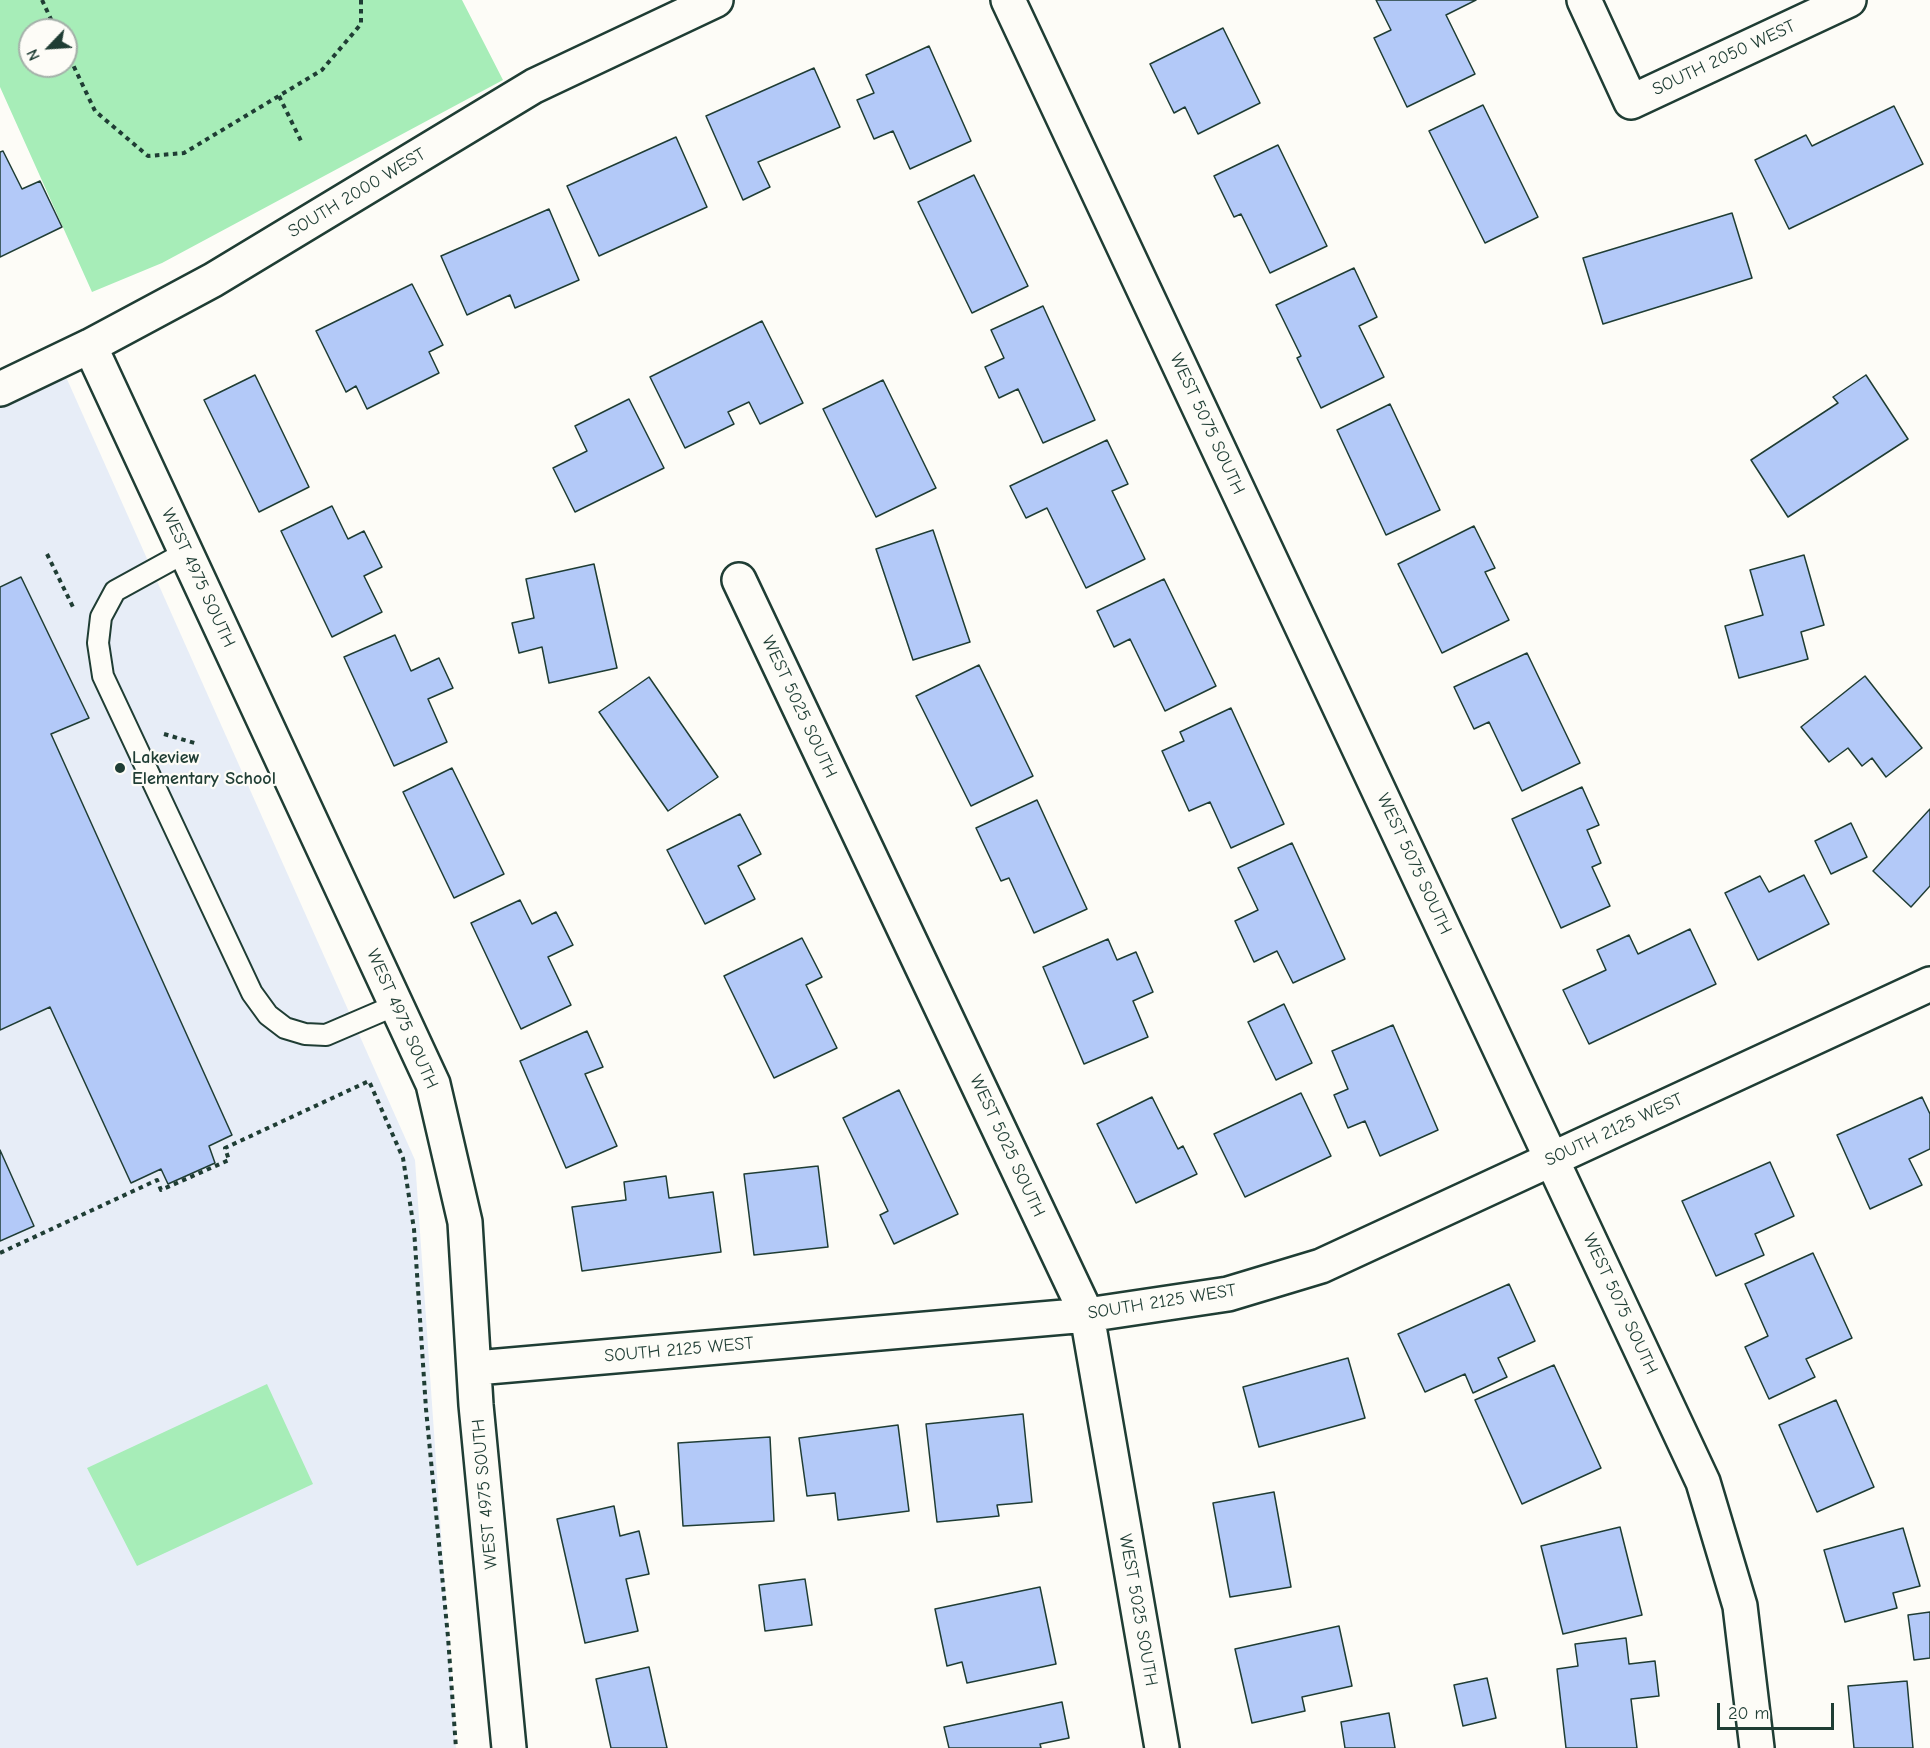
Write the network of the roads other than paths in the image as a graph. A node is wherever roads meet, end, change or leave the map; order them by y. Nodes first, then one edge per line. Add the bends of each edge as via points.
1 (716, 0) edge
2 (1008, 0) edge
3 (1584, 0) edge
4 (1849, 0) edge
5 (90, 346) junction
6 (0, 389) edge
7 (186, 552) junction
8 (739, 580) dead end
9 (1930, 984) edge
10 (396, 1005) junction
11 (1552, 1159) junction
12 (1087, 1315) junction
13 (476, 1368) junction
14 (509, 1748) edge
15 (1162, 1748) edge
16 (1757, 1748) edge

1 - 5 street, SOUTH 2000 WEST via 534,86 213,280
2 - 11 street, WEST 5075 SOUTH
3 - 4 street, SOUTH 2050 WEST via 1631,102
5 - 6 street, SOUTH 2000 WEST
5 - 7 street, WEST 4975 SOUTH
7 - 10 street, WEST 4975 SOUTH
7 - 10 lane via 115,591 101,617 98,644 103,676 252,993 268,1015 285,1028 326,1035
8 - 12 street, WEST 5025 SOUTH
9 - 11 street, SOUTH 2125 WEST
10 - 13 street, WEST 4975 SOUTH via 433,1084 465,1222
11 - 12 street, SOUTH 2125 WEST via 1321,1266 1228,1294
11 - 16 street, WEST 5075 SOUTH via 1703,1482 1740,1606
12 - 13 street, SOUTH 2125 WEST
12 - 15 street, WEST 5025 SOUTH
13 - 14 street, WEST 4975 SOUTH via 476,1405

